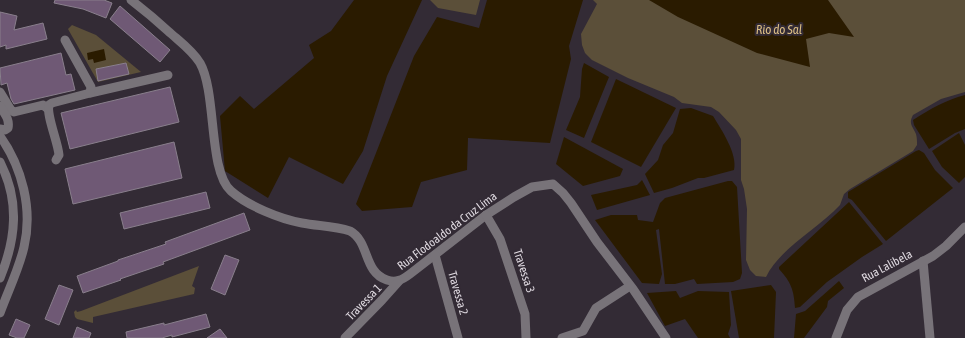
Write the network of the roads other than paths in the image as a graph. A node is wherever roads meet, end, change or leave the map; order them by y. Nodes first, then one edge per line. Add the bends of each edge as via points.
1 (131, 0) edge
2 (65, 40) dead end
3 (168, 75) dead end
4 (0, 92) edge
5 (90, 93) junction
6 (0, 106) edge
7 (48, 108) junction
8 (0, 129) edge
9 (0, 136) edge
10 (56, 160) dead end
11 (0, 162) edge
12 (486, 215) junction
13 (965, 227) edge
14 (435, 255) junction
15 (923, 261) junction
16 (0, 278) edge
17 (399, 281) junction
18 (630, 286) junction
19 (0, 313) edge
20 (345, 338) edge
21 (458, 338) edge
22 (526, 338) edge
23 (562, 338) edge
24 (666, 338) edge
25 (836, 338) edge
26 (930, 338) edge

1 - 17 street, Rua Flodoaldo da Cruz Lima via 186,46 203,69 220,173 227,188 258,208 287,219 353,232 361,241 376,273 386,280
2 - 5 street via 91,87
3 - 5 street
4 - 7 street via 14,112 43,105
5 - 7 street via 52,103
6 - 8 street via 9,124 5,130
7 - 10 street via 60,155
9 - 19 street via 18,170 24,189 27,216 24,246
11 - 16 street via 10,188 14,218 10,250
12 - 14 street, Rua Flodoaldo da Cruz Lima
12 - 18 street, Rua Flodoaldo da Cruz Lima via 528,188 553,184 567,197
12 - 22 street, Travessa 3 via 500,239 525,314
13 - 15 street, Rua Lalibela via 946,246
14 - 17 street, Rua Flodoaldo da Cruz Lima
14 - 21 street, Travessa 2
15 - 25 street, Rua Lalibela via 858,297 847,310
15 - 26 street
17 - 20 street, Travessa 1
18 - 23 street via 596,308 583,331
18 - 24 street, Rua Flodoaldo da Cruz Lima

